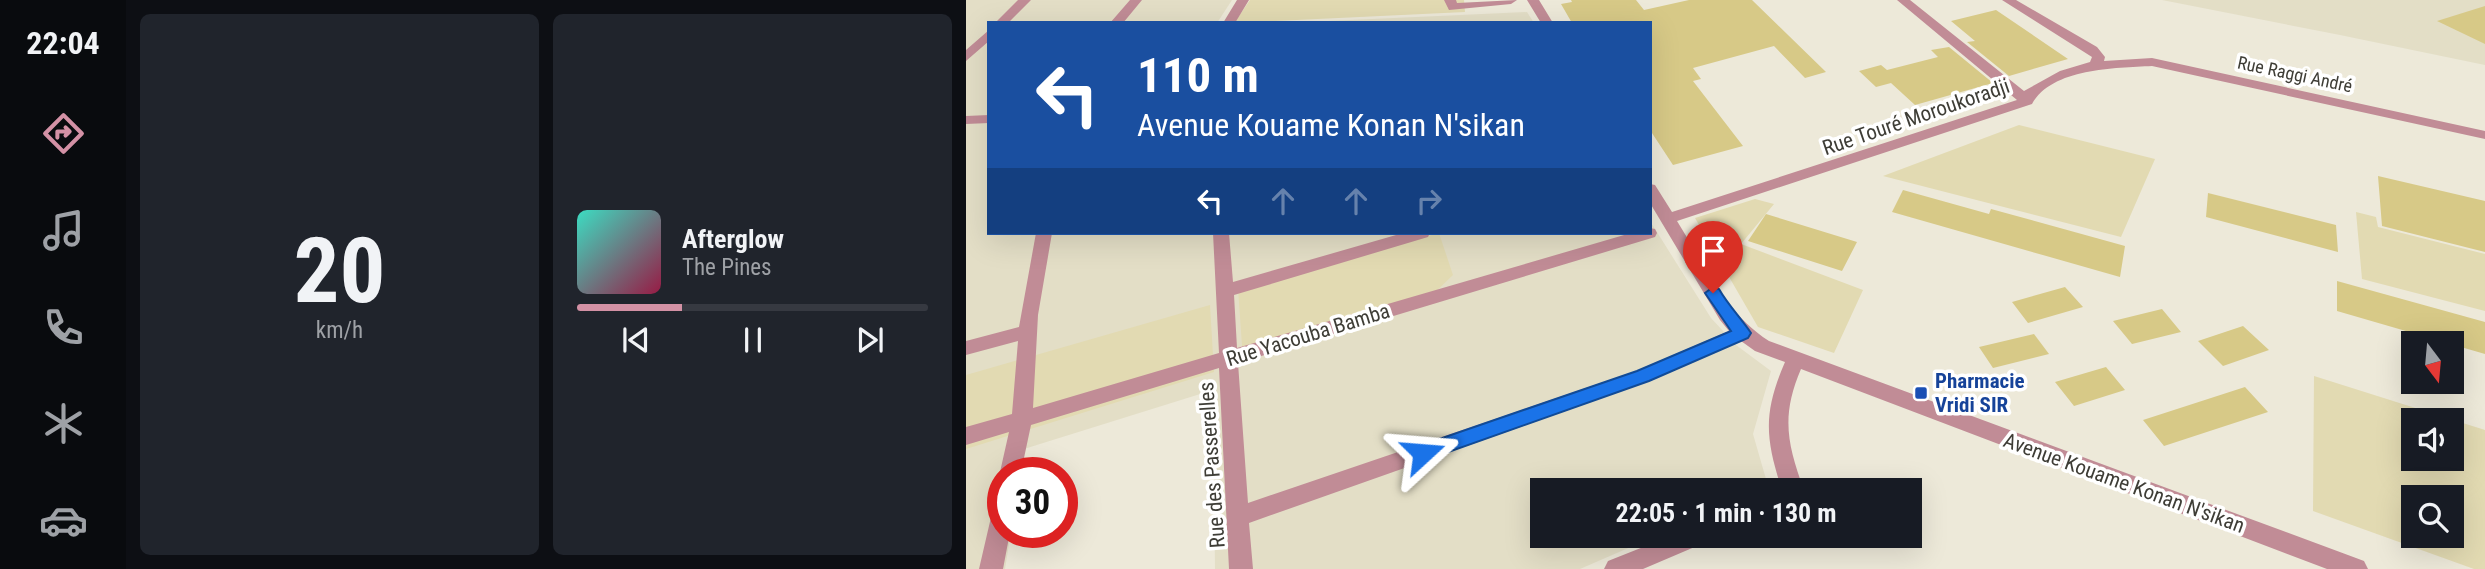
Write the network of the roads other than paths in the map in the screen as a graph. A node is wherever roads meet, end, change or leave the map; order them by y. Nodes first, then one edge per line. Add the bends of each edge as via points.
1 (1025, 0) edge
2 (1136, 0) edge
3 (1243, 0) edge
4 (1450, 0) edge
5 (1511, 0) edge
6 (1532, 0) edge
7 (1902, 0) edge
8 (2008, 0) edge
9 (1003, 21) edge
10 (1118, 21) edge
11 (1230, 21) edge
12 (1546, 21) edge
13 (987, 36) edge
14 (966, 57) edge
15 (2095, 65) junction
16 (2027, 101) junction
17 (987, 119) edge
18 (966, 120) edge
19 (2485, 135) edge
20 (1652, 191) edge
21 (1672, 221) junction
22 (1652, 232) edge
23 (1044, 235) edge
24 (1221, 235) edge
25 (1415, 235) edge
26 (1643, 235) edge
27 (1224, 290) junction
28 (1027, 332) junction
29 (1742, 333) junction
30 (966, 348) edge
31 (1227, 359) junction
32 (1795, 361) junction
33 (1022, 421) junction
34 (966, 436) edge
35 (1014, 457) edge
36 (1789, 478) edge
37 (1238, 517) junction
38 (996, 548) edge
39 (1667, 548) edge
40 (991, 569) edge
41 (1241, 569) edge
42 (1616, 569) edge
43 (2356, 569) edge

1 - 9 street
2 - 10 street
3 - 11 street
4 - 5 street via 1458,7
6 - 12 street
7 - 16 street
8 - 15 street via 2093,50 2099,57
13 - 14 street
15 - 16 street, Rue Touré Moroukoradji via 2042,85 2030,92
15 - 19 street, Rue Raggi André via 2152,62
16 - 21 street, Rue Touré Moroukoradji
17 - 18 street
20 - 21 street, Avenue Kouame Konan N'sikan
21 - 22 street, Rue Yacouba Bamba
21 - 29 street, Avenue Kouame Konan N'sikan via 1726,315
23 - 28 street
24 - 27 street, Rue des Passerelles
25 - 27 street
26 - 31 street, Rue Yacouba Bamba
27 - 31 street, Rue des Passerelles
28 - 30 street
28 - 33 street
29 - 32 street, Avenue Kouame Konan N'sikan
29 - 37 street via 1643,376
31 - 33 street, Rue Yacouba Bamba
31 - 37 street, Rue des Passerelles
32 - 36 street via 1775,416 1777,445
32 - 43 street, Avenue Kouame Konan N'sikan
33 - 34 street, Rue Yacouba Bamba
33 - 35 street
37 - 41 street, Rue des Passerelles
38 - 40 street
39 - 42 street

